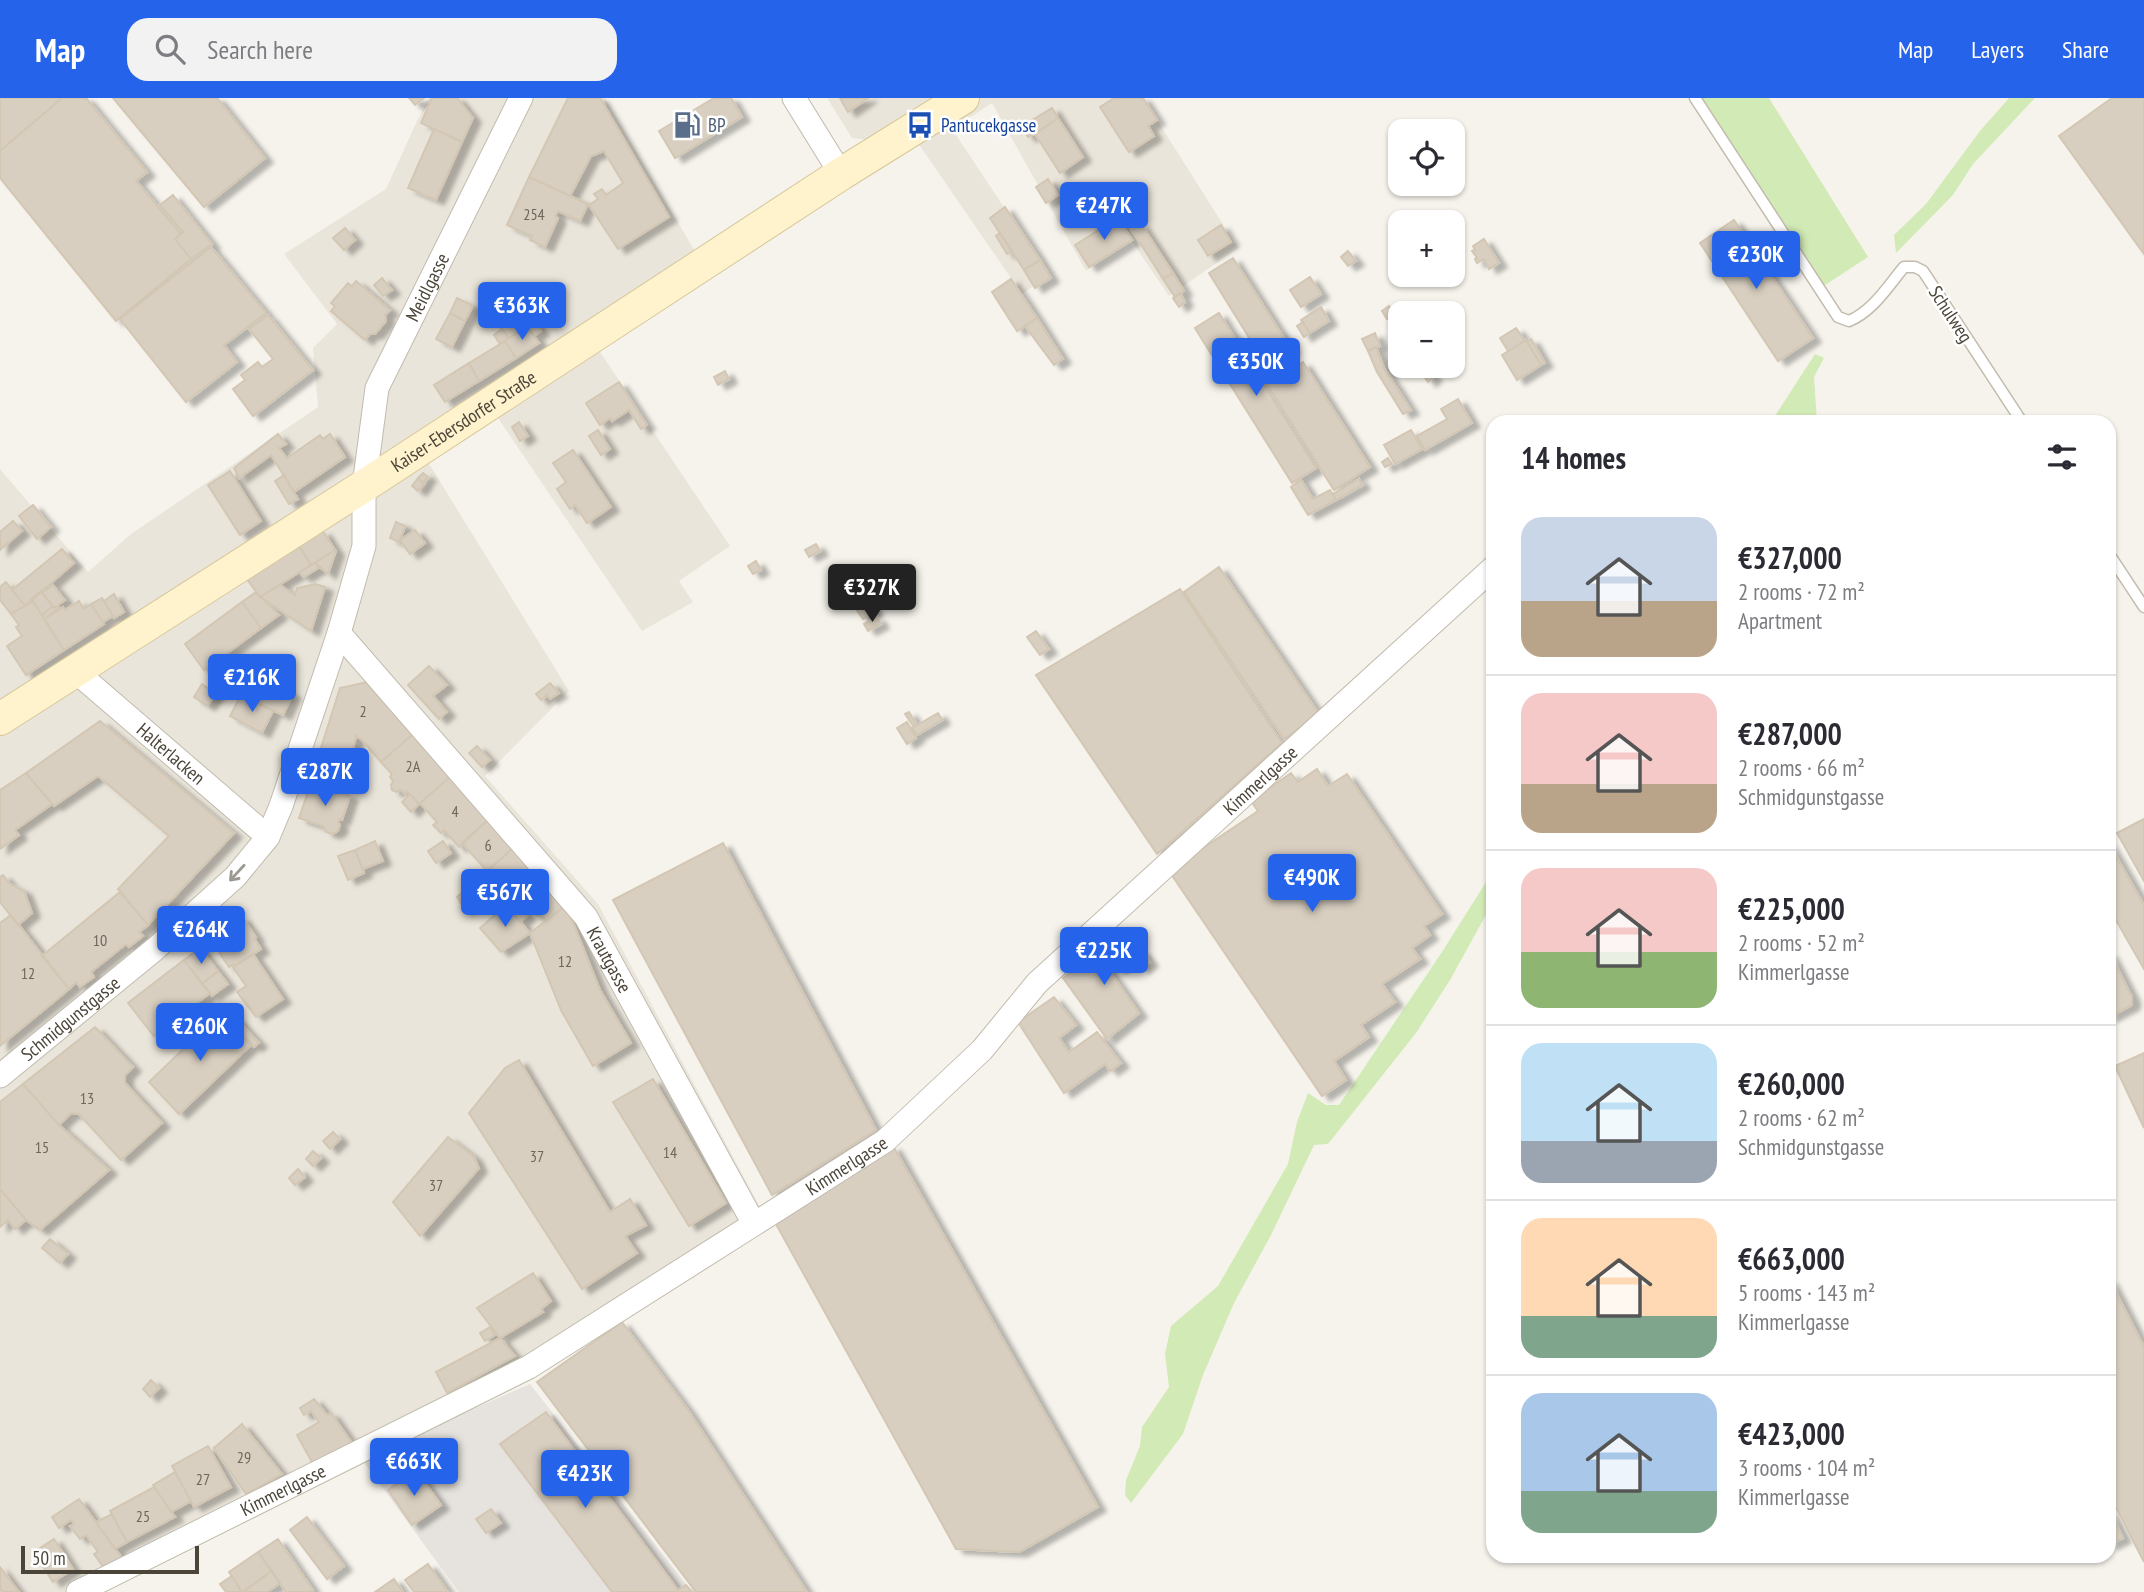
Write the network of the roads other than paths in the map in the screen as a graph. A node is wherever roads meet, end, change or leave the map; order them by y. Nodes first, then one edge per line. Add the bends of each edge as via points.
1 (521, 98) edge
2 (794, 98) edge
3 (963, 98) edge
4 (1695, 98) edge
5 (841, 174) junction
6 (2017, 415) edge
7 (364, 486) junction
8 (2116, 565) edge
9 (1486, 574) edge
10 (2144, 607) edge
11 (339, 633) junction
12 (74, 670) junction
13 (0, 719) edge
14 (268, 837) junction
15 (0, 1076) edge
16 (754, 1224) junction
17 (78, 1592) edge

1 - 7 street, Meidlgasse via 377,388
2 - 5 street
3 - 5 main road, Kaiser-Ebersdorfer Straße
4 - 6 lane, Schulweg via 1838,317 1849,321 1857,317 1904,267 1923,271
5 - 7 main road, Kaiser-Ebersdorfer Straße
7 - 11 street, Schmidgunstgasse via 364,546
7 - 12 main road, Kaiser-Ebersdorfer Straße
8 - 10 lane
9 - 16 street, Kimmerlgasse via 1037,983 982,1050 885,1142
11 - 14 street, Schmidgunstgasse
11 - 16 street, Krautgasse via 586,917
12 - 13 main road, Kaiser-Ebersdorfer Straße
12 - 14 street, Halterlacken
14 -> 15 street, Schmidgunstgasse via 234,877 155,949
16 - 17 street, Kimmerlgasse via 529,1367

